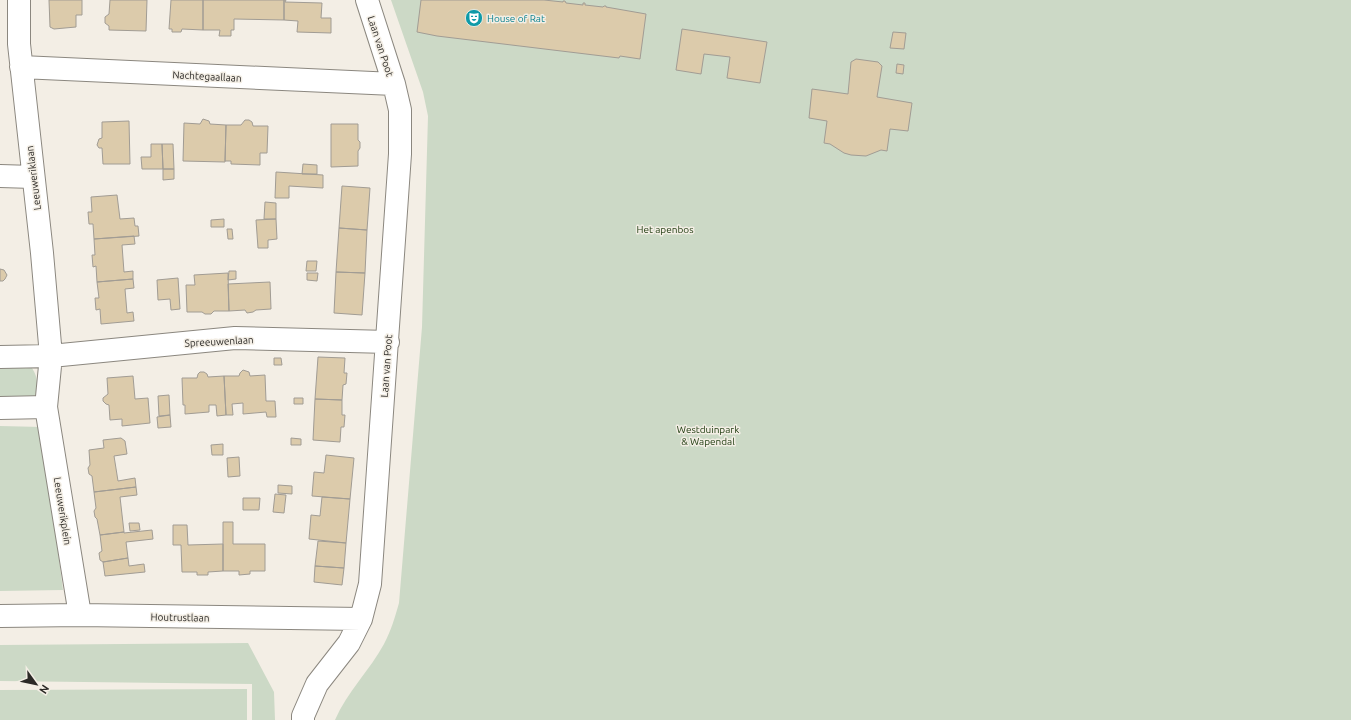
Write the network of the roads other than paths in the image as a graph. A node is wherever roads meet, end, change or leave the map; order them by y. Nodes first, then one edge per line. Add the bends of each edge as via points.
1 (19, 0) edge
2 (367, 0) edge
3 (21, 67) junction
4 (394, 84) junction
5 (0, 176) edge
6 (33, 177) junction
7 (388, 342) junction
8 (51, 356) junction
9 (0, 357) edge
10 (46, 407) junction
11 (0, 408) edge
12 (80, 615) junction
13 (0, 616) edge
14 (361, 619) junction
15 (303, 720) edge

1 - 3 street, Leeuweriklaan
2 - 4 street, Laan van Poot
3 - 4 street, Nachtegaallaan
3 - 6 street, Leeuweriklaan
4 - 7 street, Laan van Poot via 400,110 400,154
5 - 6 street
6 - 8 street, Leeuweriklaan
7 - 8 street, Spreeuwenlaan via 235,338
7 - 14 street, Laan van Poot via 370,584
8 - 9 street
8 - 10 street, Leeuwerikplein
10 - 11 street
10 - 12 street, Leeuwerikplein
12 - 13 street, Houtrustlaan
12 - 14 street, Houtrustlaan
14 - 15 street, Laan van Poot via 349,642 317,684

